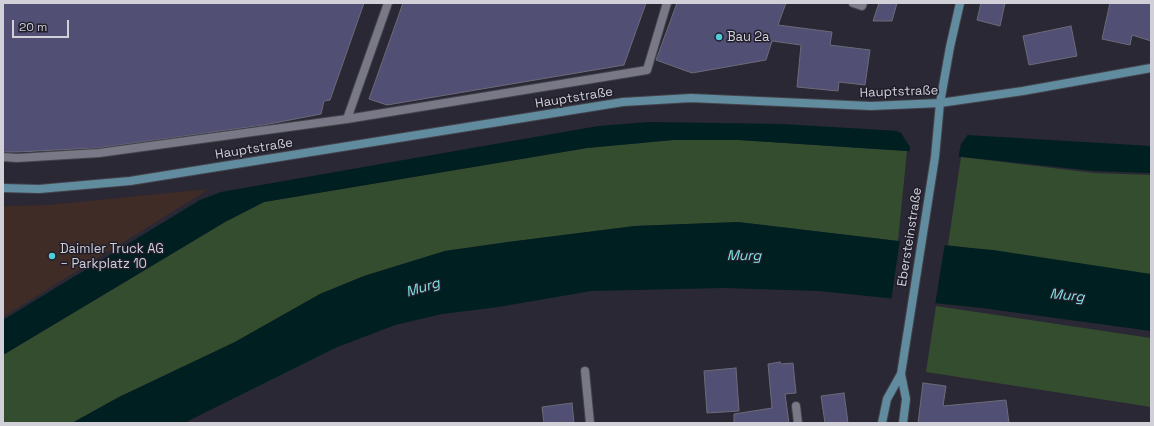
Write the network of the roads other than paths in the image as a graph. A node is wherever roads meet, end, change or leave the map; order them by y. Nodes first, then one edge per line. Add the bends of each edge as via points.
1 (388, 3) edge
2 (667, 3) edge
3 (853, 3) edge
4 (863, 3) edge
5 (960, 3) edge
6 (1151, 68) edge
7 (940, 103) junction
8 (347, 119) junction
9 (3, 157) edge
10 (3, 188) edge
11 (585, 372) dead end
12 (901, 374) junction
13 (796, 406) dead end
14 (590, 423) edge
15 (798, 423) edge
16 (882, 423) edge
17 (902, 423) edge

1 - 8 street
2 - 8 street via 647,70
3 - 4 street via 862,6
5 - 7 street, Ebersteinstraße
6 - 7 street, Hauptstraße
7 - 10 street, Hauptstraße via 871,106 691,98 623,102 130,181 39,189
7 - 12 street, Ebersteinstraße via 935,157
8 - 9 street via 99,153
11 - 14 street
12 - 16 street, Ebersteinstraße via 887,399
12 - 17 street, Ebersteinstraße via 906,399
13 - 15 street

